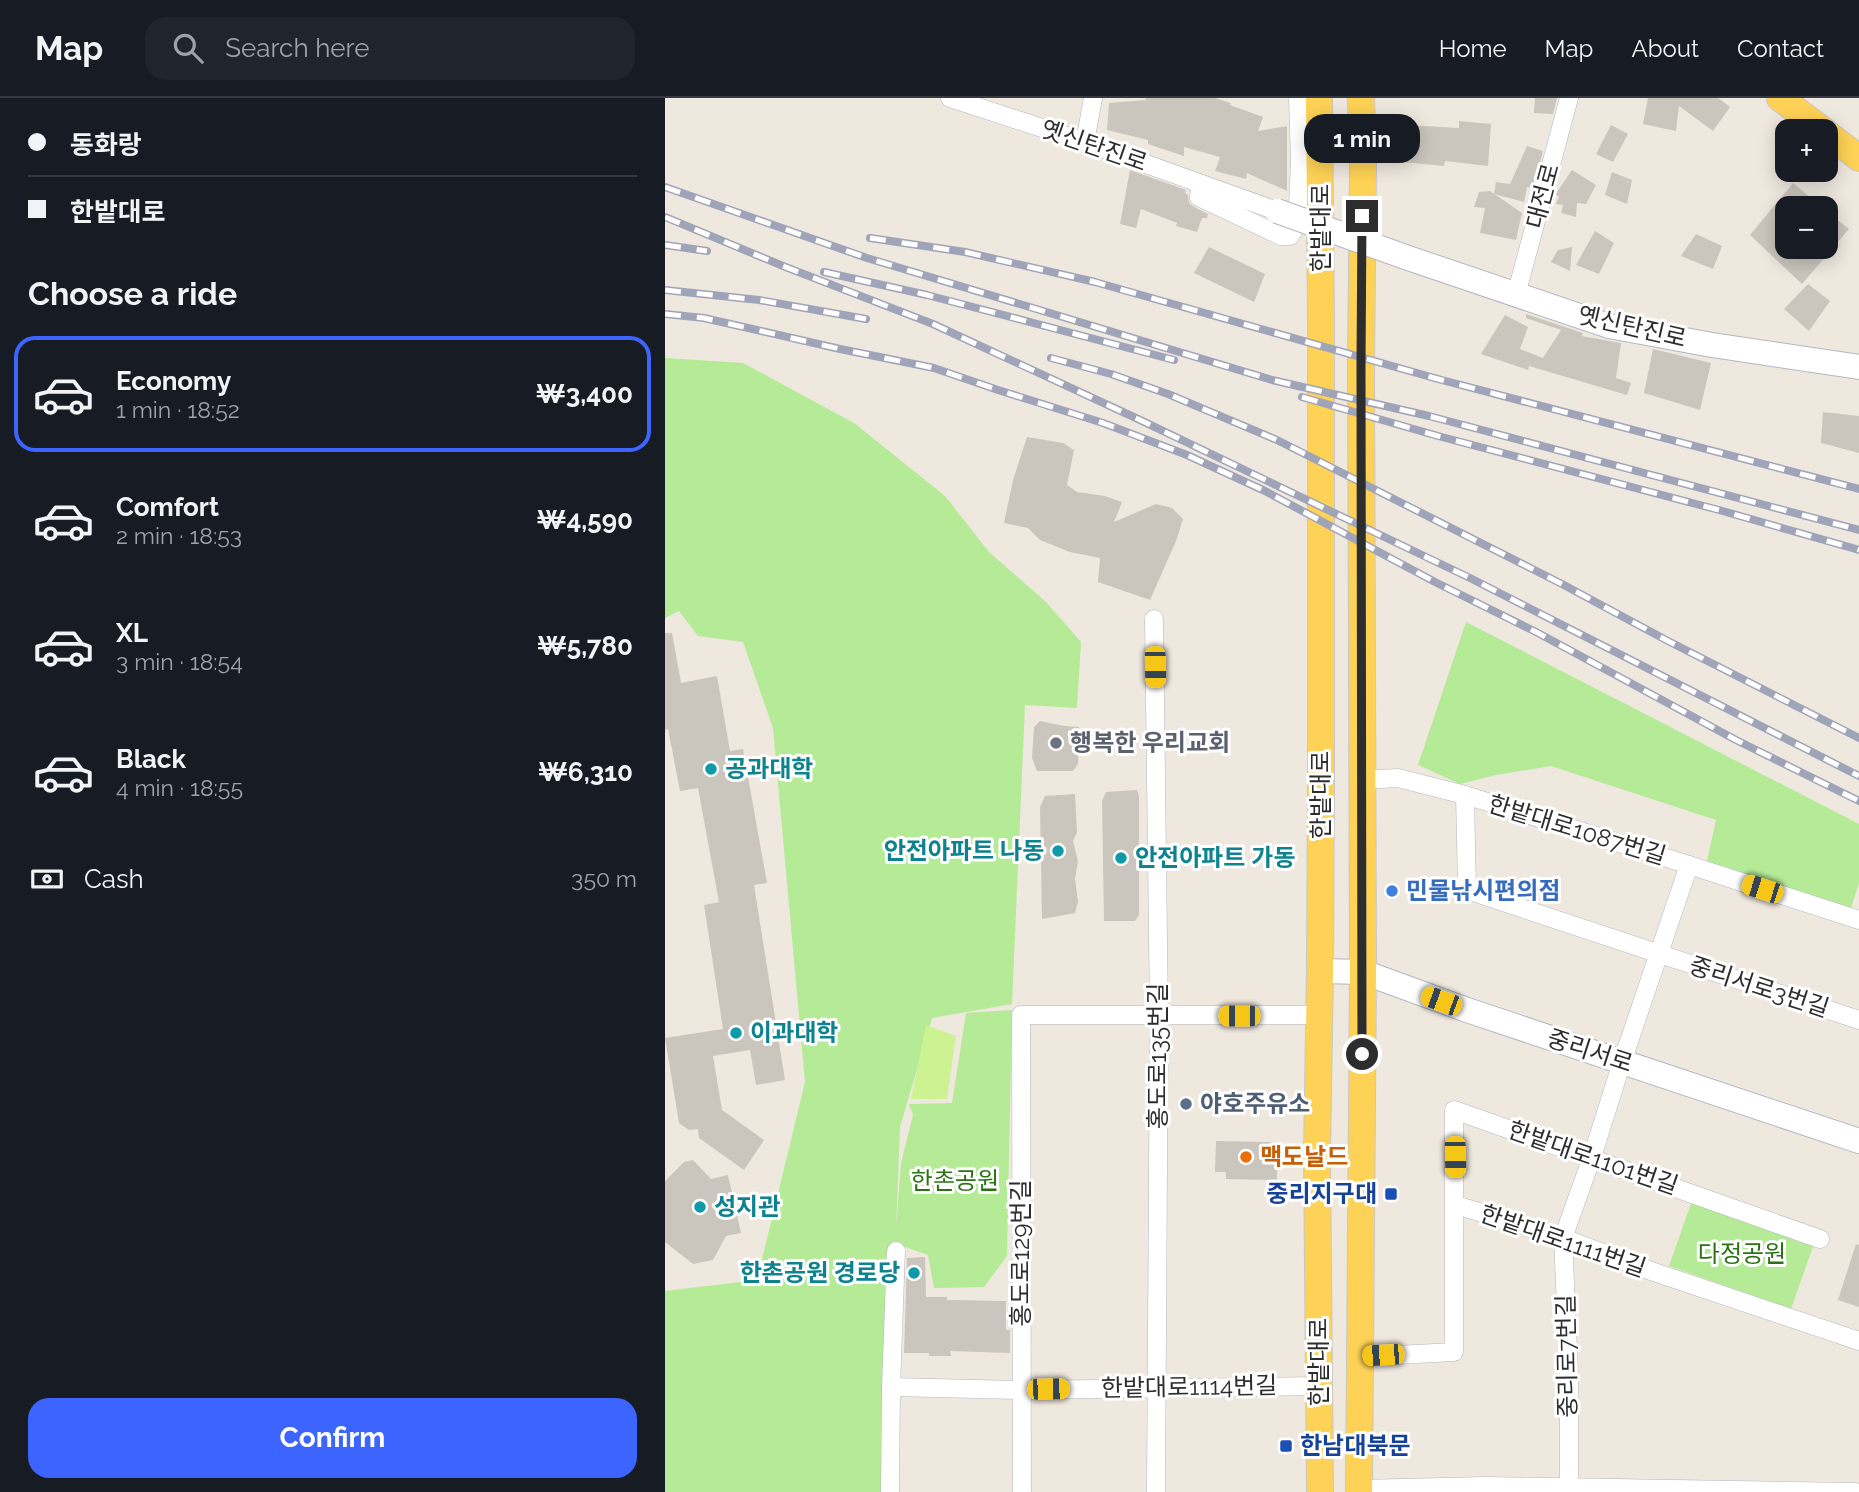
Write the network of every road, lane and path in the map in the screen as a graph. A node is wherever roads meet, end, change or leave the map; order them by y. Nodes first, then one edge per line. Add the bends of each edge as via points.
1 (950, 98) edge
2 (1093, 98) edge
3 (1298, 98) edge
4 (1318, 98) edge
5 (1361, 98) edge
6 (1569, 98) edge
7 (1780, 98) edge
8 (1808, 119) edge
9 (1085, 142) junction
10 (1838, 142) edge
11 (1859, 158) edge
12 (1201, 184) junction
13 (1277, 211) joint
14 (1516, 295) junction
15 (1859, 367) edge
16 (1154, 619) dead end
17 (1361, 780) junction
18 (1465, 795) junction
19 (1689, 865) junction
20 (1467, 890) joint
21 (1859, 920) edge
22 (1658, 953) junction
23 (1320, 971) junction
24 (1363, 972) junction
25 (1319, 1015) junction
26 (1159, 1016) junction
27 (1859, 1020) edge
28 (1622, 1062) junction
29 (1859, 1141) edge
30 (1592, 1157) junction
31 (1456, 1205) junction
32 (1563, 1238) junction
33 (1820, 1239) dead end
34 (896, 1251) dead end
35 (1859, 1341) edge
36 (1359, 1357) junction
37 (1319, 1386) junction
38 (891, 1387) junction
39 (1156, 1387) junction
40 (1021, 1390) junction
41 (1359, 1490) edge
42 (1569, 1490) edge
43 (890, 1492) edge
44 (1022, 1492) edge
45 (1156, 1492) edge
46 (1320, 1492) edge
47 (1855, 1492) edge

1 - 9 street, 옛신탄진로
2 - 9 street
3 - 12 street via 1298,205 1290,236 1281,236 1199,197
4 - 23 main road, 한밭대로
5 - 17 main road, 한밭대로
6 - 14 street, 대전로
7 - 8 main road
9 - 12 street, 옛신탄진로
10 - 11 main road
12 - 13 street, 옛신탄진로
13 - 14 street, 옛신탄진로, bridge
14 - 15 street, 옛신탄진로 via 1608,326
16 - 26 street, 홍도로135번길
17 - 18 street, 한밭대로1087번길 via 1398,778
17 - 24 main road, 한밭대로
18 - 19 street, 한밭대로1087번길
18 - 20 street, 한밭대로1087번길
19 - 21 street, 한밭대로1087번길
19 - 22 street, 한밭대로1087번길
20 - 22 street, 중리서로3번길
22 - 27 street, 중리서로3번길
22 - 28 street, 중리서로3번길
23 - 24 street, 중리서로
23 - 25 main road, 한밭대로
24 - 28 street, 중리서로
24 - 36 main road, 한밭대로
25 - 26 street
25 - 37 main road, 한밭대로
26 - 39 street, 홍도로135번길
26 - 40 street, 홍도로129번길 via 1021,1015
28 - 29 street, 중리서로
28 - 30 street, 중리로7번길
30 - 31 street, 한밭대로1101번길 via 1454,1110
30 - 32 street, 중리로7번길
30 - 33 street, 한밭대로1101번길
31 - 32 street, 한밭대로1111번길
31 - 36 street, 한밭대로1111번길 via 1454,1352
32 - 35 street, 한밭대로1111번길
32 - 42 street, 중리로7번길
34 - 38 street
36 - 41 main road, 한밭대로
37 - 39 street, 한밭대로1114번길
37 - 46 main road, 한밭대로
38 - 40 street, 한밭대로1114번길
38 - 43 street
39 - 40 street, 한밭대로1114번길
39 - 45 street, 홍도로135번길
40 - 44 street, 홍도로129번길
41 - 42 street via 1486,1486
42 - 47 street

